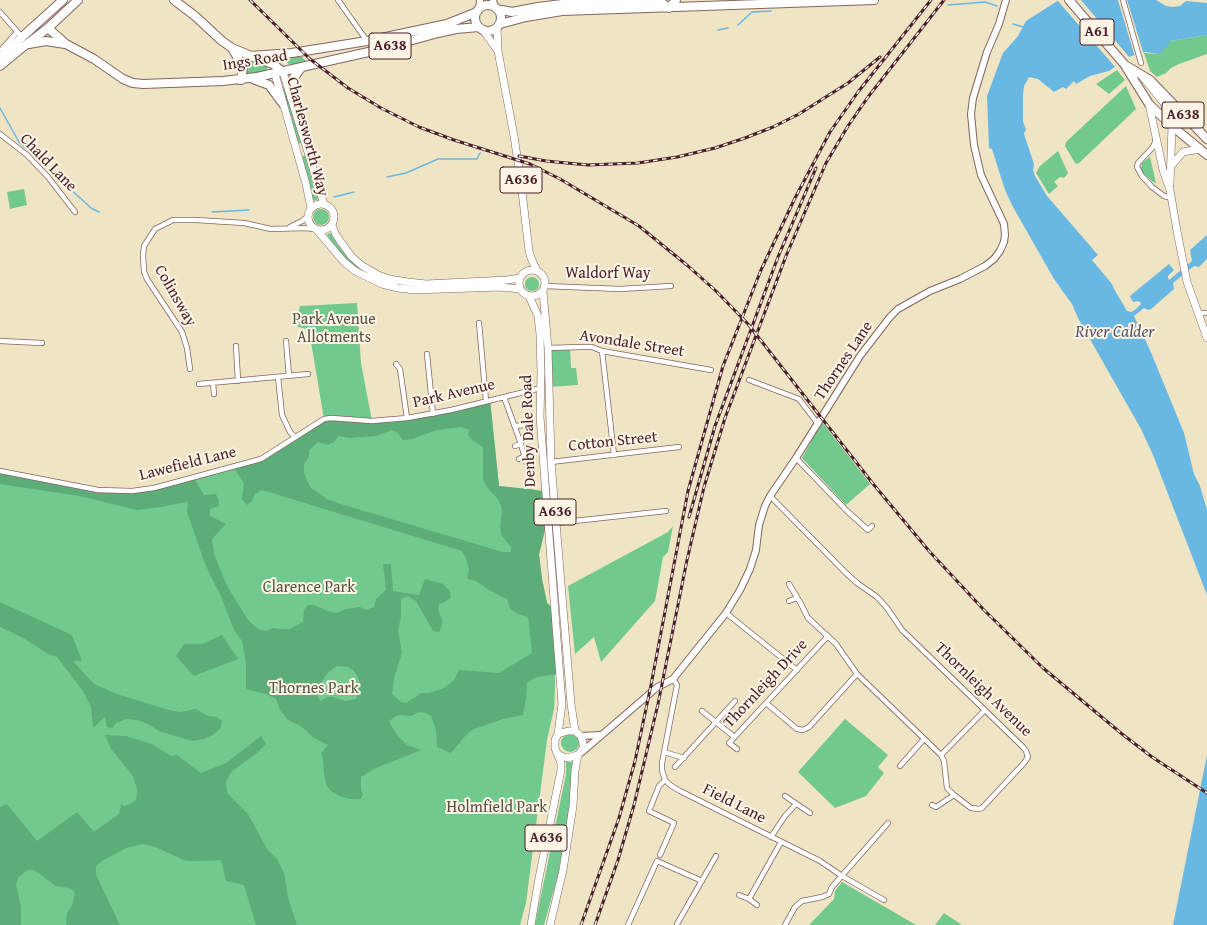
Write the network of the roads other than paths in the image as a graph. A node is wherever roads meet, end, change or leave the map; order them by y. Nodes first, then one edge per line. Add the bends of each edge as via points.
1 (63, 0) edge
2 (78, 0) edge
3 (174, 0) edge
4 (338, 0) edge
5 (480, 0) edge
6 (644, 0) edge
7 (650, 0) edge
8 (676, 0) edge
9 (874, 0) edge
10 (1002, 0) edge
11 (1006, 0) edge
12 (1010, 0) edge
13 (1069, 0) edge
14 (1123, 0) edge
15 (495, 6) edge
16 (669, 8) junction
17 (1004, 9) junction
18 (478, 11) junction
19 (0, 12) edge
20 (50, 13) junction
21 (498, 26) junction
22 (48, 28) junction
23 (481, 28) junction
24 (20, 35) junction
25 (366, 41) junction
26 (66, 44) junction
27 (23, 47) junction
28 (232, 48) junction
29 (498, 51) junction
30 (3, 52) edge
31 (292, 53) junction
32 (250, 56) junction
33 (1142, 63) dead end
34 (1124, 64) junction
35 (0, 66) edge
36 (301, 68) junction
37 (279, 71) junction
38 (1138, 72) junction
39 (251, 78) junction
40 (240, 80) junction
41 (290, 96) junction
42 (283, 104) junction
43 (1149, 104) junction
44 (1172, 126) junction
45 (0, 134) edge
46 (1157, 139) junction
47 (1207, 139) edge
48 (1200, 149) junction
49 (1207, 155) edge
50 (1171, 166) junction
51 (1171, 194) junction
52 (324, 204) junction
53 (311, 208) junction
54 (76, 212) dead end
55 (308, 216) junction
56 (332, 225) junction
57 (286, 228) junction
58 (316, 229) junction
59 (529, 251) junction
60 (537, 271) junction
61 (522, 275) junction
62 (671, 286) dead end
63 (544, 289) junction
64 (520, 290) junction
65 (529, 296) junction
66 (1197, 313) junction
67 (1207, 313) edge
68 (1207, 318) edge
69 (479, 323) dead end
70 (1203, 327) junction
71 (1207, 338) edge
72 (0, 341) edge
73 (286, 341) dead end
74 (42, 343) dead end
75 (236, 346) dead end
76 (548, 348) junction
77 (602, 351) junction
78 (427, 354) dead end
79 (396, 364) dead end
80 (190, 369) dead end
81 (711, 370) dead end
82 (308, 374) dead end
83 (289, 376) junction
84 (278, 377) junction
85 (749, 380) dead end
86 (238, 381) junction
87 (213, 383) junction
88 (199, 384) dead end
89 (541, 388) junction
90 (214, 394) dead end
91 (504, 397) junction
92 (486, 401) junction
93 (433, 414) junction
94 (407, 418) junction
95 (372, 421) joint
96 (818, 424) junction
97 (524, 425) dead end
98 (515, 426) junction
99 (295, 437) junction
100 (521, 444) junction
101 (515, 446) dead end
102 (678, 447) dead end
103 (614, 455) junction
104 (525, 456) junction
105 (796, 458) junction
106 (519, 459) dead end
107 (526, 462) dead end
108 (551, 462) junction
109 (0, 472) edge
110 (770, 496) junction
111 (666, 511) dead end
112 (556, 523) junction
113 (872, 526) dead end
114 (790, 584) dead end
115 (797, 598) junction
116 (789, 601) dead end
117 (726, 613) junction
118 (828, 636) junction
119 (797, 670) junction
120 (858, 674) junction
121 (673, 679) junction
122 (735, 701) dead end
123 (766, 703) junction
124 (985, 710) junction
125 (702, 711) dead end
126 (716, 722) junction
127 (558, 734) junction
128 (578, 734) junction
129 (600, 735) junction
130 (732, 735) dead end
131 (924, 739) junction
132 (737, 749) dead end
133 (664, 752) junction
134 (557, 753) junction
135 (580, 754) junction
136 (941, 755) junction
137 (684, 758) junction
138 (900, 766) dead end
139 (675, 768) dead end
140 (665, 780) junction
141 (954, 795) junction
142 (785, 796) dead end
143 (796, 804) junction
144 (935, 808) dead end
145 (810, 813) dead end
146 (888, 823) dead end
147 (771, 837) junction
148 (781, 842) junction
149 (660, 855) dead end
150 (716, 856) dead end
151 (842, 876) junction
152 (702, 881) junction
153 (740, 896) dead end
154 (749, 899) junction
155 (884, 900) dead end
156 (757, 905) dead end
157 (677, 924) dead end
158 (531, 925) edge
159 (550, 925) edge
160 (628, 925) edge
161 (785, 925) edge

1 - 20 highway
2 - 22 highway
3 - 28 highway, A638
4 - 25 street
5 - 18 street
6 - 7 highway, A638
6 - 15 highway, A638 via 570,3 512,12
6 - 16 highway via 666,4
8 - 16 highway
9 - 16 highway, A638
10 - 17 street
11 - 17 street, Thornes Lane
12 - 17 street
13 - 34 highway, A61
14 - 33 street
15 - 18 highway, A638 via 486,6
15 - 21 highway via 501,16
16 - 21 highway, A638 via 562,11 526,17
17 - 96 street, Thornes Lane via 987,52 973,98 971,114 974,145 981,175 1004,224 1002,247 994,259 985,266 898,309 860,356
18 - 23 highway via 476,20
18 - 25 highway, Ings Road / A638 via 447,24
19 - 24 street
20 - 22 highway
20 - 24 highway via 34,28
21 - 23 highway, A638 via 492,30
21 - 29 main road, A636
22 - 26 highway, Ings Road / A638
22 - 27 highway
23 - 29 main road, A636
23 - 36 highway, Ings Road / A638 via 456,29
24 - 30 highway
25 - 31 highway, Ings Road / A638
26 - 27 highway, A638 via 42,42
26 - 40 highway, Ings Road / A638 via 123,79 136,84
27 - 35 highway, A638
28 - 32 highway, A638
28 - 40 highway, A638 via 243,67
29 - 59 main road, A636 via 514,136
31 - 32 highway, A638
31 - 37 highway
32 - 37 highway, A638 via 273,64
34 - 38 highway, A61
34 - 43 highway, A61
36 - 37 highway, Ings Road / A638
36 - 41 highway via 292,80
37 - 39 highway, Ings Road / A638
37 - 41 main road, Charlesworth Way
37 - 42 main road, Charlesworth Way
38 - 44 main road, A61 via 1164,103
38 - 47 highway, A638 via 1150,80
39 - 40 highway, Ings Road / A638
39 - 42 highway via 269,85
41 - 52 main road, Charlesworth Way
42 - 53 main road, Charlesworth Way
43 - 44 highway, A638
43 - 46 main road, A61
44 - 48 highway, A638
44 - 50 main road, A61
45 - 54 street, Chald Lane via 48,177
46 - 51 main road, A61
46 - 51 street via 1137,167 1152,187 1164,196
48 - 49 highway, A638
48 - 50 main road via 1183,152
50 - 51 main road, A61
51 - 66 main road, A61 via 1187,282
52 - 53 main road
52 - 56 main road via 334,212 335,219
53 - 55 main road
55 - 57 street, Colinsway
55 - 58 main road via 310,225
56 - 58 main road via 325,230
56 - 61 main road via 351,256 361,265 389,279 426,284 507,280
57 - 58 street, Colinsway
57 - 80 street, Colinsway via 271,229 244,222 173,220 155,229 148,238 144,246 144,272 182,332
58 - 64 main road via 355,271 382,284 415,290
59 - 60 main road, A636
59 - 61 main road, A636
60 - 61 main road via 530,270
60 - 63 main road, A636 via 544,277
61 - 64 main road, A636 via 519,282
62 - 63 street, Waldorf Way
63 - 65 main road via 536,296
63 - 76 main road, Denby Dale Road / A636
64 - 65 main road
65 - 89 main road, Denby Dale Road / A636 via 538,316
66 - 67 street
66 - 70 main road, A61
68 - 70 street
69 - 92 street
70 - 71 main road, A61
72 - 74 street
73 - 83 street
75 - 86 street
76 - 77 street, Avondale Street via 582,347
76 - 108 main road, Denby Dale Road / A636
77 - 81 street, Avondale Street
77 - 103 street
78 - 93 street
79 - 94 street via 400,369
82 - 83 street
83 - 84 street
84 - 86 street
84 - 99 street via 282,415
85 - 96 street via 799,399
86 - 87 street
87 - 88 street
87 - 90 street
89 - 91 street, Park Avenue
89 - 127 main road, Denby Dale Road / A636 via 540,424 562,704
91 - 92 street, Park Avenue
91 - 98 street
92 - 93 street, Park Avenue
93 - 94 street, Park Avenue
94 - 95 street, Park Avenue
95 - 99 street, Lawefield Lane via 324,419
96 - 105 street, Thornes Lane
97 - 98 street
98 - 100 street
99 - 109 street, Lawefield Lane via 262,458 154,488 132,491 98,490
100 - 101 street
100 - 104 street
102 - 103 street, Cotton Street
103 - 108 street, Cotton Street
104 - 106 street
104 - 107 street
105 - 110 street, Thornes Lane
105 - 113 street via 868,530
108 - 112 main road, Denby Dale Road / A636
110 - 117 street, Thornes Lane via 765,506 750,569
110 - 124 street, Thornleigh Avenue via 846,573 882,602 902,630
111 - 112 street
112 - 128 main road, Denby Dale Road / A636 via 571,704
114 - 115 street
115 - 116 street
115 - 118 street via 808,618
117 - 119 street
117 - 121 street, Thornes Lane
118 - 119 street, Thornleigh Drive
118 - 120 street
119 - 123 street, Thornleigh Drive
120 - 123 street via 809,727 803,730 797,729
120 - 131 street
121 - 129 street, Thornes Lane via 656,688
121 - 133 street via 677,685
122 - 126 street
123 - 132 street, Thornleigh Drive via 729,743
124 - 136 street
124 - 141 street, Thornleigh Avenue via 1023,748 1027,753 1027,760 982,808 971,808
125 - 126 street
126 - 130 street
126 - 137 street
127 - 128 main road via 568,730
127 - 134 main road, A636 via 555,740
128 - 129 street
128 - 135 main road, A636 via 584,747
129 - 135 street, Thornes Lane
131 - 136 street
131 - 138 street
133 - 137 street
133 - 140 street via 662,770
134 - 135 main road via 567,758
134 - 158 main road, A636 via 561,770
135 - 159 main road, A636 via 563,870
136 - 141 street, Thornleigh Avenue via 948,788
137 - 139 street
140 - 147 street, Field Lane via 680,791
140 - 149 street via 659,786 649,811 674,822
141 - 144 street
142 - 143 street
143 - 145 street
143 - 147 street
146 - 151 street
147 - 148 street, Field Lane
148 - 151 street, Field Lane via 820,861
148 - 154 street
150 - 152 street
151 - 155 street, Field Lane
151 - 161 street via 825,896 797,904
152 - 157 street
152 - 160 street via 657,861
153 - 154 street
154 - 156 street

